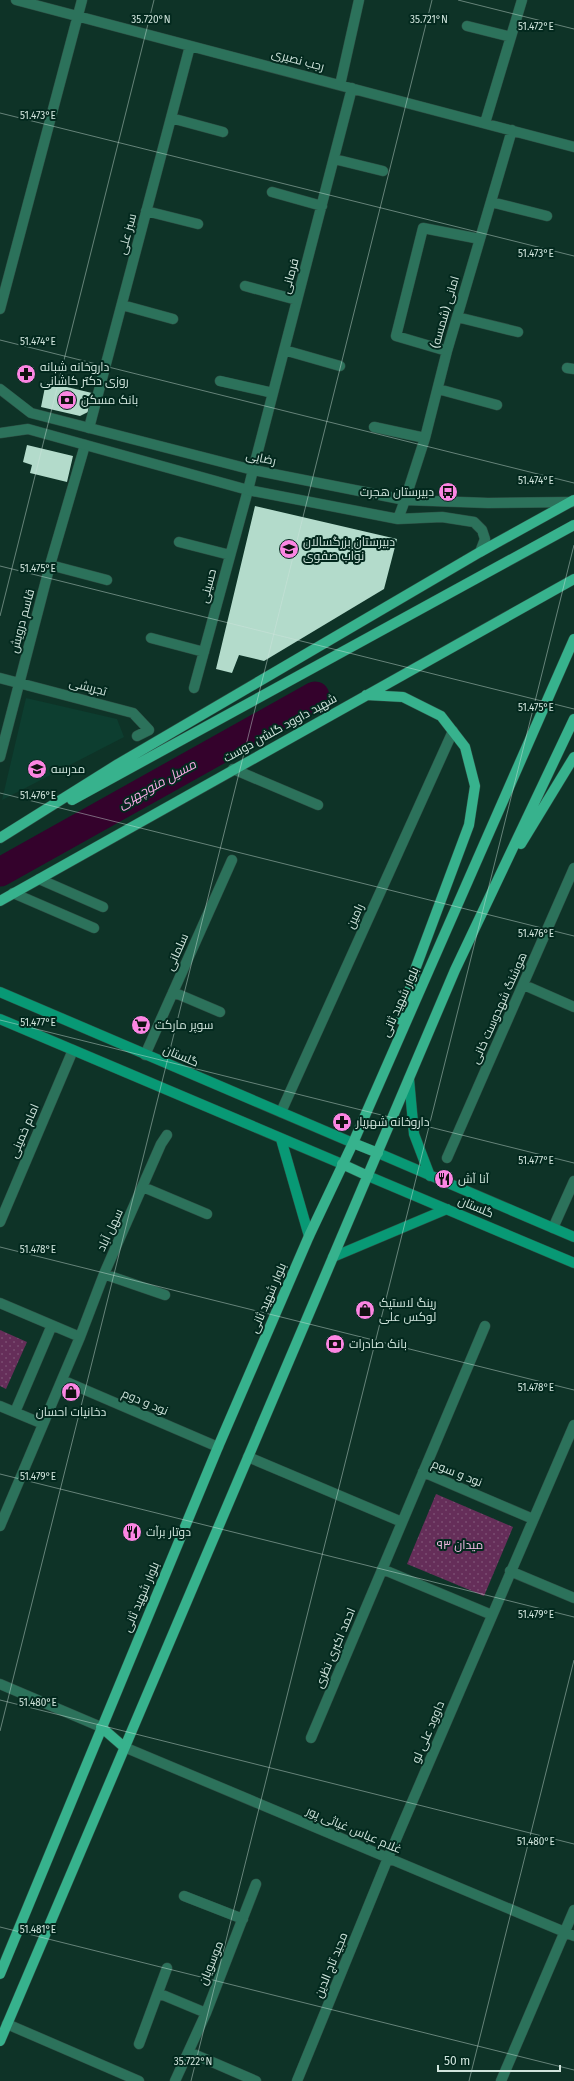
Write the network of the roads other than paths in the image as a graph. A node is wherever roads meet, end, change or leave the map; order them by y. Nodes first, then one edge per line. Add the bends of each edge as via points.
1 (16, 0) edge
2 (82, 0) edge
3 (359, 0) edge
4 (522, 0) edge
5 (78, 16) junction
6 (467, 26) dead end
7 (511, 37) junction
8 (190, 46) junction
9 (340, 85) junction
10 (352, 88) junction
11 (171, 118) junction
12 (484, 123) junction
13 (512, 130) junction
14 (223, 132) dead end
15 (574, 147) edge
16 (334, 159) junction
17 (383, 171) dead end
18 (272, 192) dead end
19 (491, 202) junction
20 (322, 206) junction
21 (146, 211) junction
22 (547, 216) dead end
23 (198, 224) dead end
24 (480, 239) junction
25 (246, 286) dead end
26 (297, 300) junction
27 (122, 304) junction
28 (0, 309) edge
29 (457, 316) junction
30 (173, 319) dead end
31 (518, 332) dead end
32 (284, 350) junction
33 (447, 351) junction
34 (340, 366) dead end
35 (220, 381) dead end
36 (0, 389) edge
37 (438, 389) junction
38 (272, 393) junction
39 (497, 405) dead end
40 (374, 427) dead end
41 (89, 428) junction
42 (0, 433) edge
43 (425, 438) junction
44 (85, 445) junction
45 (253, 470) junction
46 (248, 490) junction
47 (405, 500) junction
48 (573, 501) edge
49 (398, 519) junction
50 (574, 525) edge
51 (179, 542) dead end
52 (480, 552) junction
53 (230, 555) junction
54 (50, 565) junction
55 (574, 579) edge
56 (107, 580) dead end
57 (151, 638) dead end
58 (574, 639) edge
59 (204, 652) junction
60 (0, 678) edge
61 (19, 683) junction
62 (194, 688) dead end
63 (366, 695) junction
64 (574, 719) edge
65 (452, 731) junction
66 (137, 736) dead end
67 (0, 757) edge
68 (574, 757) edge
69 (233, 769) junction
70 (318, 805) dead end
71 (0, 839) edge
72 (232, 860) dead end
73 (574, 868) edge
74 (39, 879) junction
75 (495, 887) junction
76 (14, 893) junction
77 (0, 901) edge
78 (103, 907) dead end
79 (94, 928) dead end
80 (524, 985) junction
81 (0, 992) edge
82 (173, 992) junction
83 (574, 1007) edge
84 (220, 1012) dead end
85 (0, 1019) edge
86 (73, 1050) junction
87 (392, 1052) junction
88 (145, 1055) junction
89 (409, 1079) junction
90 (281, 1112) junction
91 (167, 1135) dead end
92 (281, 1139) junction
93 (353, 1143) junction
94 (378, 1153) junction
95 (447, 1158) dead end
96 (342, 1164) junction
97 (368, 1176) junction
98 (430, 1176) junction
99 (574, 1181) edge
100 (143, 1187) junction
101 (447, 1209) junction
102 (207, 1214) dead end
103 (0, 1222) edge
104 (553, 1228) junction
105 (309, 1236) junction
106 (574, 1237) edge
107 (333, 1257) junction
108 (574, 1263) edge
109 (104, 1274) junction
110 (165, 1295) dead end
111 (0, 1304) edge
112 (52, 1325) junction
113 (485, 1326) dead end
114 (80, 1338) junction
115 (62, 1380) junction
116 (0, 1406) edge
117 (15, 1412) junction
118 (43, 1424) junction
119 (574, 1425) edge
120 (218, 1447) junction
121 (248, 1458) junction
122 (423, 1472) junction
123 (533, 1519) junction
124 (402, 1522) junction
125 (0, 1526) edge
126 (382, 1569) junction
127 (510, 1571) junction
128 (574, 1598) edge
129 (492, 1615) junction
130 (0, 1684) edge
131 (101, 1727) junction
132 (311, 1738) dead end
133 (124, 1747) junction
134 (388, 1858) junction
135 (256, 1884) dead end
136 (184, 1896) dead end
137 (574, 1910) edge
138 (243, 1919) junction
139 (569, 1934) edge
140 (167, 1968) dead end
141 (0, 1974) edge
142 (158, 1993) junction
143 (206, 2013) junction
144 (7, 2024) junction
145 (0, 2041) edge
146 (139, 2044) dead end
147 (189, 2052) junction
148 (139, 2081) edge
149 (175, 2081) edge
150 (256, 2081) edge
151 (297, 2081) edge
152 (501, 2081) edge

1 - 5 street, رجب نصیری
2 - 5 street
3 - 9 street
4 - 7 street
5 - 8 street, رجب نصیری
5 - 28 street
6 - 7 street
7 - 12 street
8 - 9 street, رجب نصیری
8 - 11 street, سبز علی
9 - 10 street, رجب نصیری
10 - 12 street, رجب نصیری
10 - 16 street, فرمانی
11 - 14 street
11 - 21 street, سبز علی
12 - 13 street, رجب نصیری
13 - 15 street, رجب نصیری
13 - 19 street, امانی (شمسه)
16 - 17 street
16 - 20 street, فرمانی
18 - 20 street
19 - 22 street
19 - 24 street, امانی (شمسه)
20 - 26 street, فرمانی
21 - 23 street
21 - 27 street, سبز علی
24 - 29 street, امانی (شمسه)
24 - 33 street via 423,228 396,336
25 - 26 street
26 - 32 street, فرمانی
27 - 30 street
27 - 41 street, سبز علی
29 - 31 street
29 - 33 street, امانی (شمسه)
32 - 34 street
32 - 38 street, فرمانی
33 - 37 street, امانی (شمسه)
35 - 38 street
36 - 41 street, رضایی via 32,413
37 - 39 street
37 - 43 street, امانی (شمسه)
38 - 45 street, فرمانی
40 - 43 street
41 - 44 street, سبز علی
41 - 45 street, رضایی
42 - 44 street via 28,429
43 - 47 street, امانی (شمسه)
44 - 46 street
44 - 54 street, قاسم درویش
45 - 46 street, فرمانی
45 - 47 street, رضایی
46 - 49 street
46 - 53 street, حسینی
47 - 48 street, رضایی via 488,504
47 - 49 street, امانی (شمسه)
48 - 52 main road
49 - 52 street via 442,517 474,522 482,530 485,539
50 - 71 main road
51 - 53 street
52 - 71 main road via 118,764
53 - 59 street, حسینی
54 - 56 street
54 - 61 street, قاسم درویش
55 - 63 main road, شهید داوود گلشن دوست
57 - 59 street
58 - 87 main road, بلوار شهید ثانی
59 - 62 street, حسینی
60 - 61 street, تجریشی
61 - 66 street, تجریشی via 133,713 149,730
61 - 67 street, قاسم درویش
63 - 65 main road via 403,697 441,716
63 - 69 main road, شهید داوود گلشن دوست
64 - 75 main road
65 - 87 main road via 465,747 476,786 469,825 416,967
65 - 90 street, رامین
68 - 75 main road
69 - 70 street
69 - 74 main road, شهید داوود گلشن دوست
72 - 82 street, سلمانی
73 - 80 street, هوشنگ شهدوست خانی
74 - 76 main road, شهید داوود گلشن دوست
74 - 78 street
75 - 89 main road via 455,970
76 - 77 main road, شهید داوود گلشن دوست
76 - 79 street
80 - 83 street
80 - 95 street, هوشنگ شهدوست خانی
81 - 88 main road, گلستان
82 - 84 street
82 - 88 street, سلمانی
85 - 86 main road
86 - 92 main road
86 - 103 street, امام خمینی
87 - 93 main road, بلوار شهید ثانی
88 - 90 main road, گلستان
89 - 94 main road
89 - 98 main road via 414,1134
90 - 93 main road, گلستان
91 - 100 street, سهل آباد
92 - 96 main road
92 - 105 main road
93 - 94 main road
93 - 96 main road, بلوار شهید ثانی
94 - 97 main road
94 - 98 main road, گلستان
96 - 97 main road
96 - 105 main road, بلوار شهید ثانی
97 - 101 main road, گلستان
97 - 107 main road
98 - 104 main road, گلستان
99 - 104 street
100 - 102 street
100 - 109 street, سهل آباد
101 - 107 main road
101 - 108 main road, گلستان
104 - 106 main road, گلستان
105 - 120 main road, بلوار شهید ثانی
107 - 121 main road
109 - 110 street
109 - 114 street, سهل آباد
111 - 112 street
112 - 114 street
112 - 117 street
113 - 122 street
114 - 115 street, سهل آباد
115 - 118 street, سهل آباد
115 - 120 street, نود و دوم
116 - 117 street
117 - 118 street
118 - 125 street, سهل آباد
119 - 123 street, داوود علی لو
120 - 131 main road, بلوار شهید ثانی
121 - 124 street
121 - 133 main road
122 - 123 street, نود و سوم
122 - 124 street, نود و سوم
123 - 127 street, داوود علی لو
124 - 126 street, نود و سوم
126 - 129 street
126 - 132 street, احمد اکبری نظری
127 - 128 street
127 - 129 street, داوود علی لو
129 - 134 street, داوود علی لو
130 - 131 street
131 - 133 main road
131 - 141 main road, بلوار شهید ثانی
133 - 134 street, غلام عباس غیاثی ‌پور
133 - 144 main road
134 - 139 street, غلام عباس غیاثی ‌پور
134 - 151 street, مجید تاج الدین
135 - 138 street, موسویان
136 - 138 street
137 - 139 street
138 - 143 street, موسویان
139 - 152 street
140 - 142 street
142 - 143 street
142 - 146 street
143 - 147 street, موسویان
144 - 145 main road
144 - 148 street
147 - 149 street, موسویان
147 - 150 street

